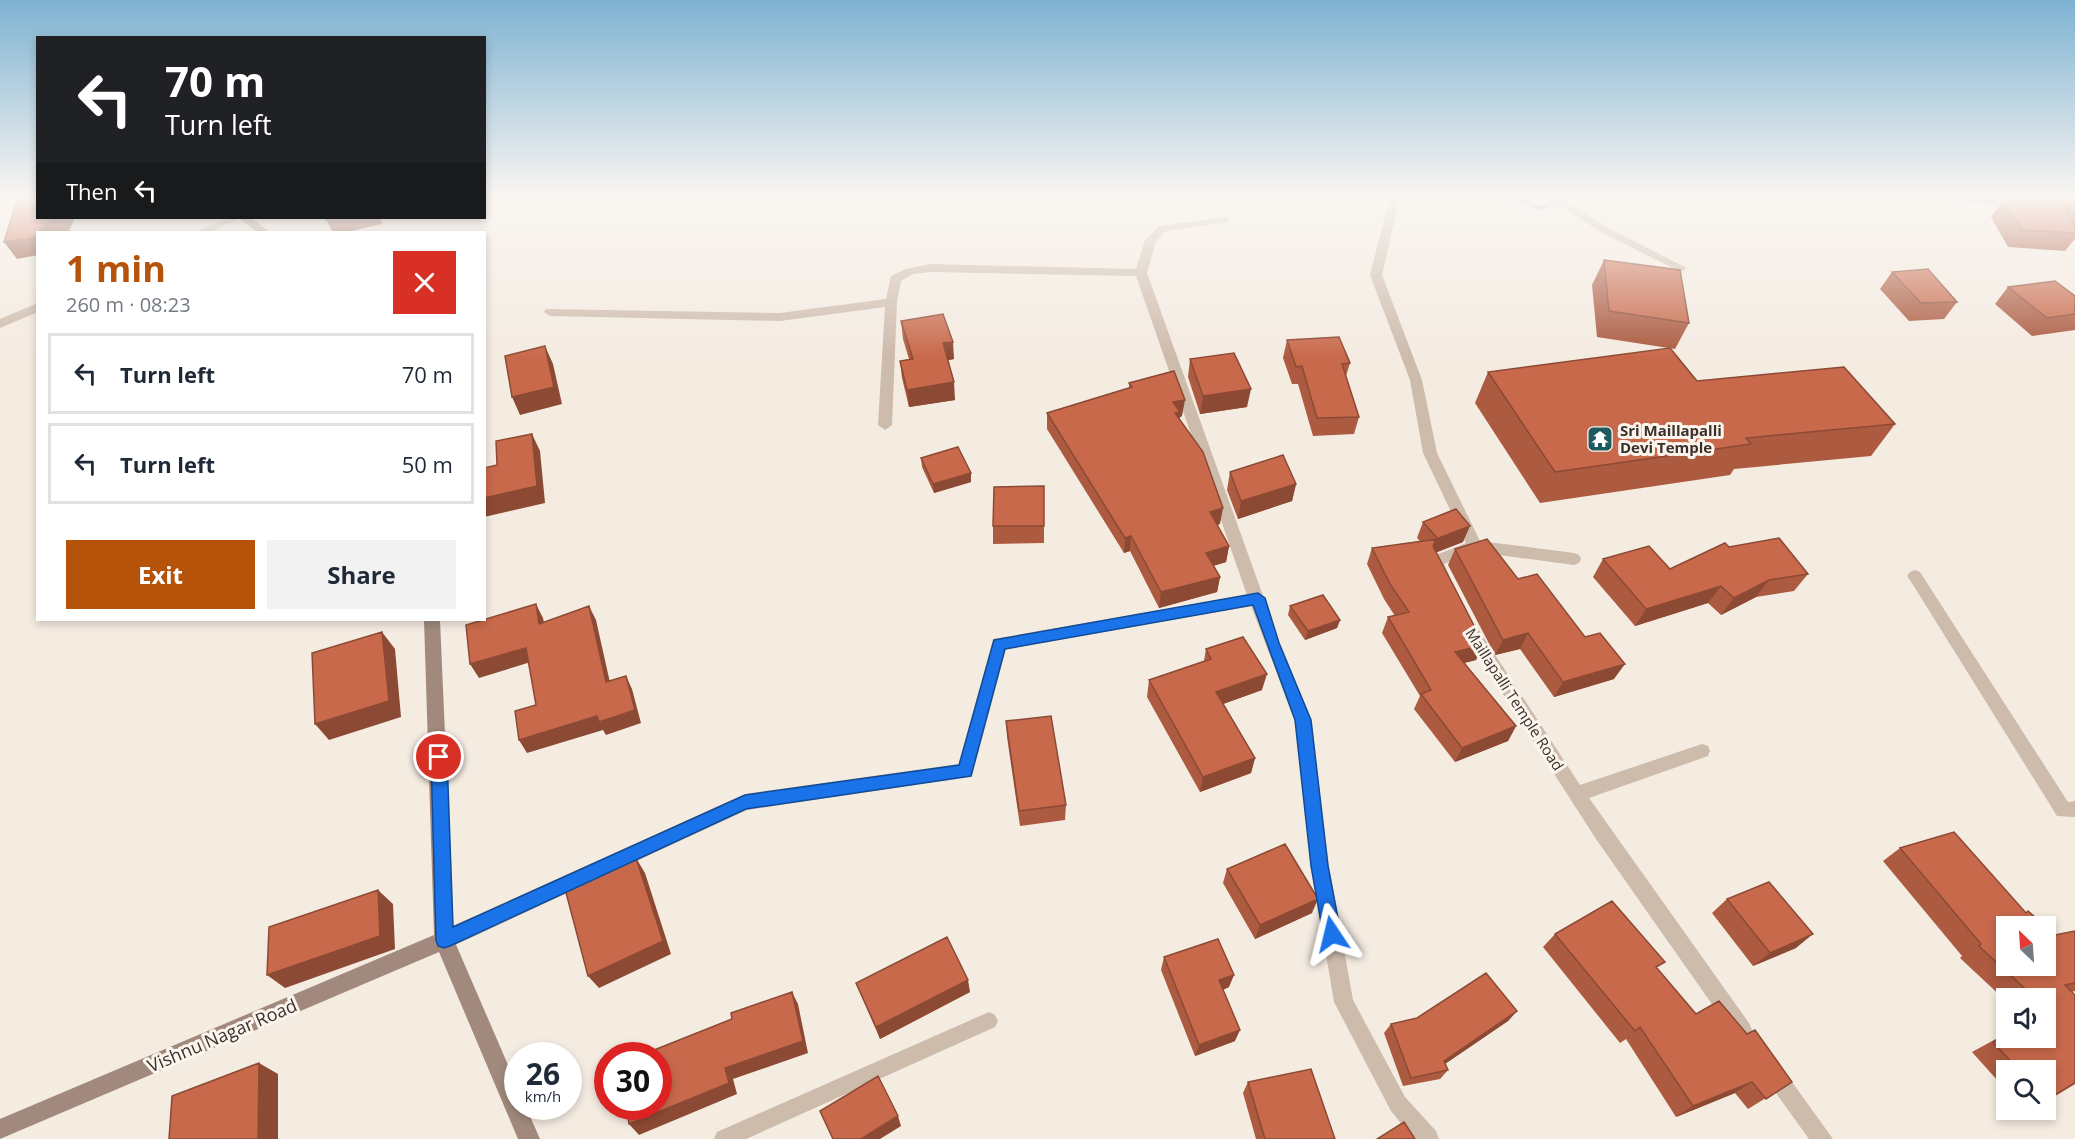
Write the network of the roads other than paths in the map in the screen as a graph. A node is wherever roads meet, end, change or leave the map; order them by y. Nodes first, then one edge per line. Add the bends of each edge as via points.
1 (1148, 250) edge
2 (1382, 250) edge
3 (1645, 250) edge
4 (1681, 268) edge
5 (1141, 273) junction
6 (891, 302) junction
7 (36, 308) edge
8 (550, 312) dead end
9 (0, 324) edge
10 (885, 425) dead end
11 (1475, 546) junction
12 (1574, 559) dead end
13 (1915, 576) dead end
14 (1447, 590) edge
15 (1258, 598) junction
16 (1463, 618) edge
17 (432, 621) edge
18 (1702, 751) dead end
19 (1577, 794) junction
20 (2075, 809) edge
21 (444, 940) junction
22 (989, 1021) dead end
23 (0, 1130) edge
24 (529, 1139) edge
25 (724, 1139) edge
26 (1428, 1139) edge
27 (1822, 1139) edge

1 - 5 street
2 - 11 street via 1376,275 1416,380 1430,453
3 - 4 street
5 - 6 street via 930,268 895,279
5 - 15 street
6 - 8 street via 780,316
6 - 10 street
7 - 9 street
11 - 12 street
11 - 14 street via 1436,561
13 - 20 street via 2063,810
15 - 21 street via 999,644 966,771 745,802
15 - 26 street via 1303,720 1320,866 1344,1002 1398,1104
16 - 19 street, Maillapalli Temple Road
17 - 21 main road
18 - 19 street
19 - 27 street, Maillapalli Temple Road via 1680,945
21 - 23 main road, Vishnu Nagar Road
21 - 24 main road
22 - 25 lane

